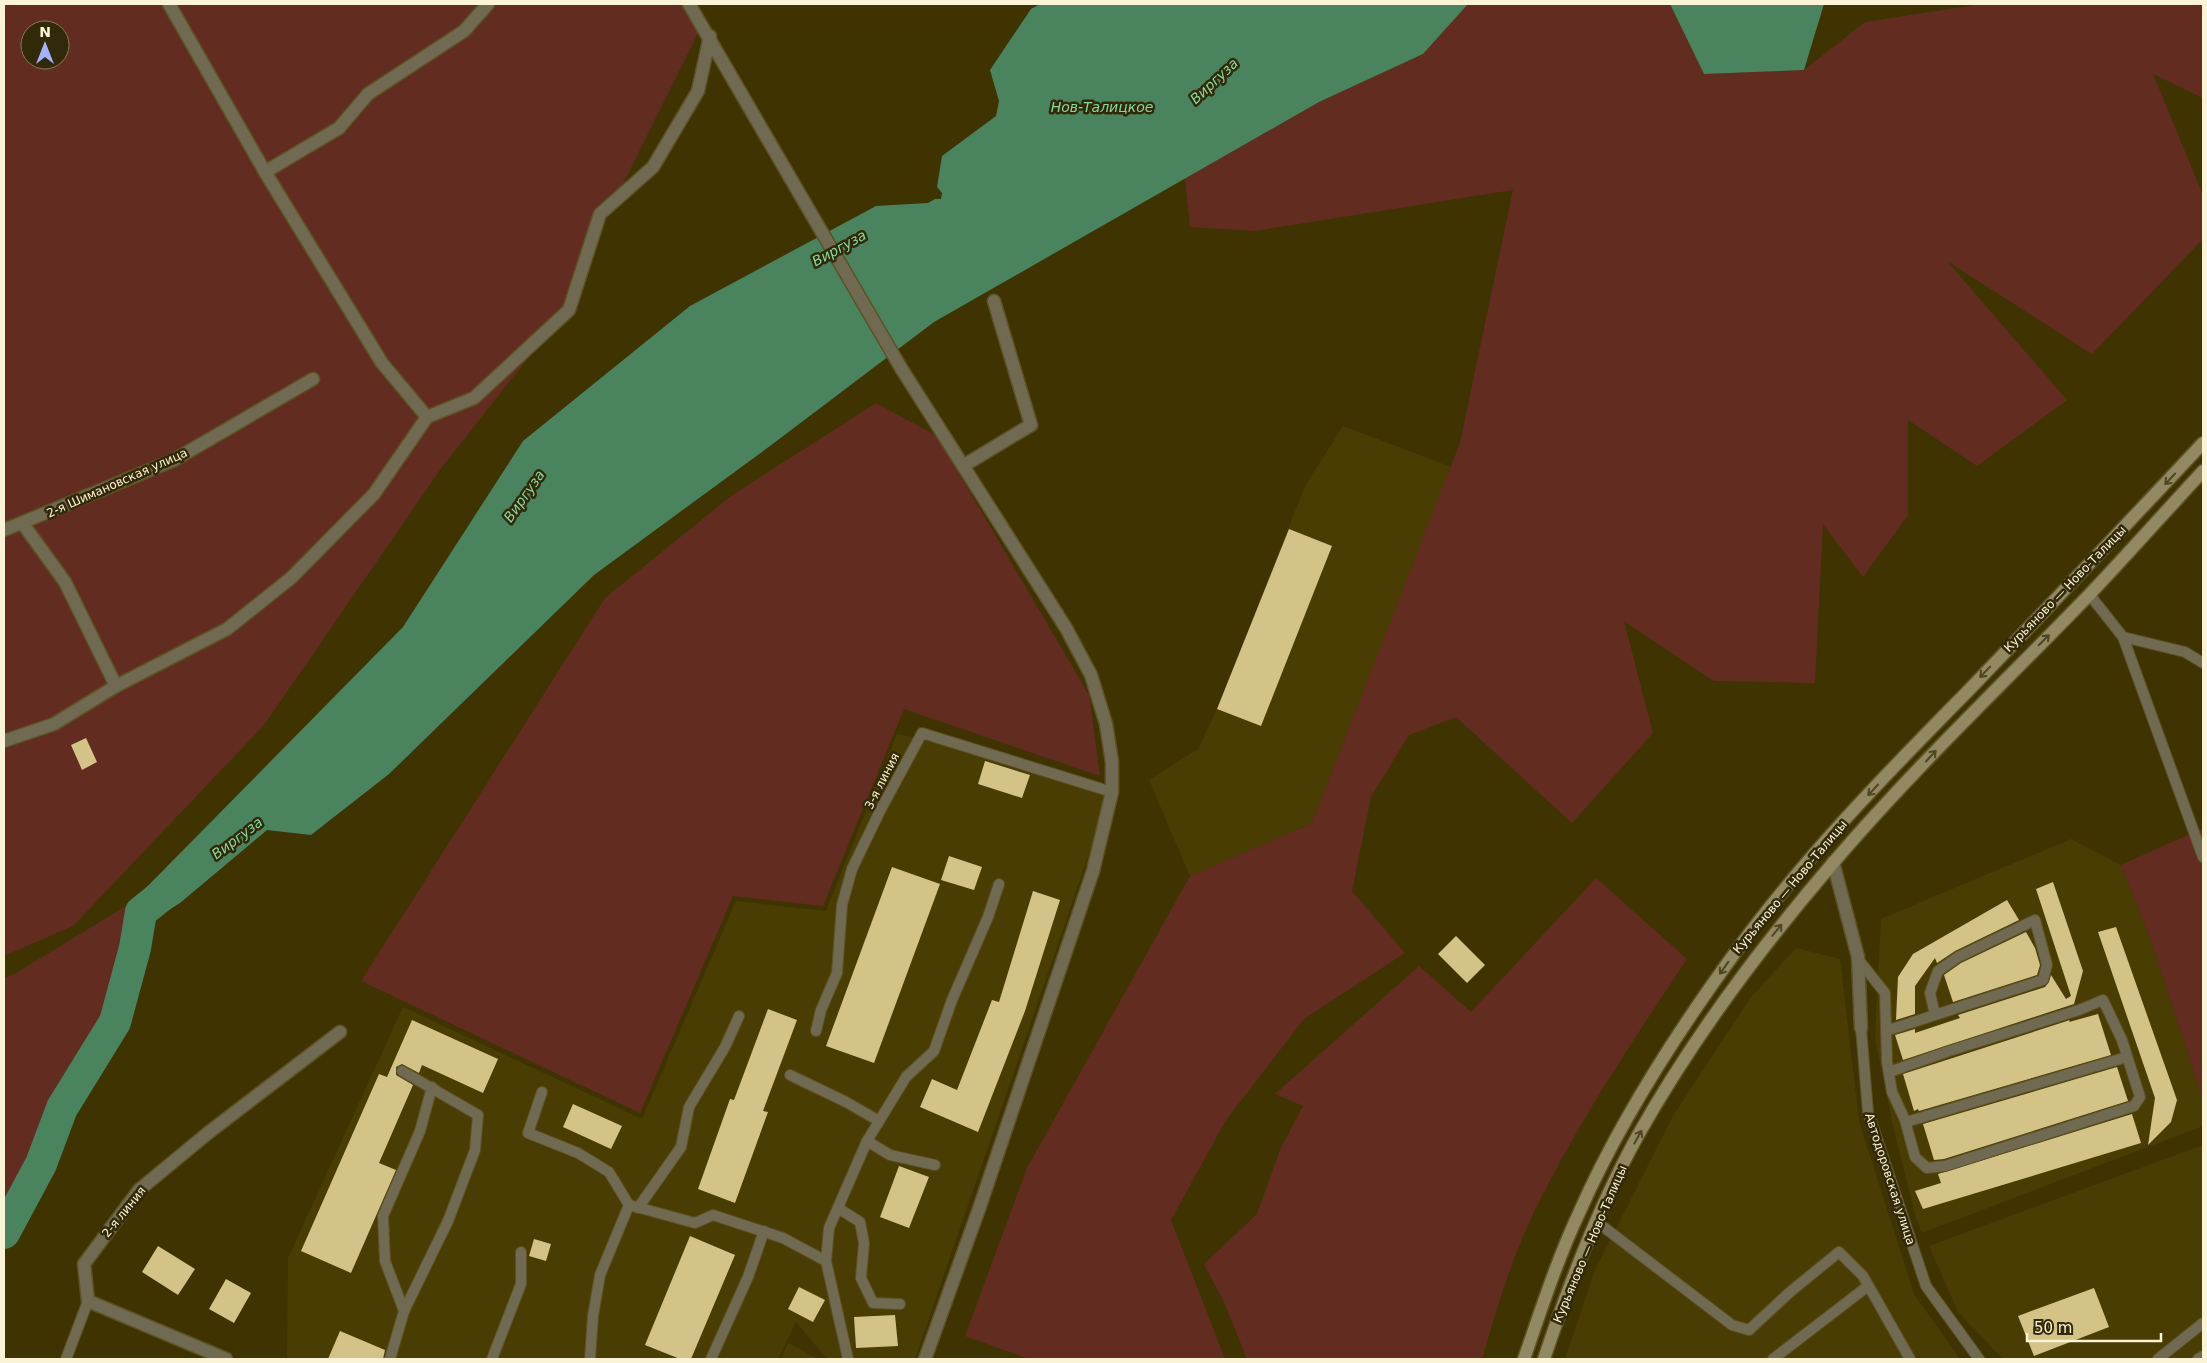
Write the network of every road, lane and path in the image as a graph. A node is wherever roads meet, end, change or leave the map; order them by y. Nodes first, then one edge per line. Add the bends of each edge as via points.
1 (169, 4) edge
2 (488, 4) edge
3 (689, 4) edge
4 (710, 36) junction
5 (265, 172) junction
6 (994, 301) dead end
7 (313, 379) dead end
8 (427, 417) junction
9 (2203, 443) edge
10 (963, 466) junction
11 (2203, 471) edge
12 (23, 524) junction
13 (4, 530) edge
14 (2089, 594) junction
15 (2123, 637) junction
16 (2203, 663) edge
17 (116, 686) junction
18 (4, 741) edge
19 (1112, 792) junction
20 (2203, 857) edge
21 (1833, 862) junction
22 (999, 884) dead end
23 (1858, 959) junction
24 (1935, 1015) junction
25 (739, 1016) dead end
26 (1861, 1028) joint
27 (1886, 1028) junction
28 (816, 1031) dead end
29 (340, 1032) dead end
30 (2127, 1057) junction
31 (402, 1071) dead end
32 (1889, 1072) junction
33 (790, 1075) dead end
34 (432, 1087) junction
35 (542, 1092) dead end
36 (879, 1121) junction
37 (1906, 1122) junction
38 (866, 1141) junction
39 (935, 1165) dead end
40 (633, 1206) junction
41 (838, 1208) junction
42 (1597, 1222) junction
43 (764, 1231) junction
44 (521, 1252) dead end
45 (826, 1261) junction
46 (1868, 1286) junction
47 (88, 1301) junction
48 (900, 1304) dead end
49 (404, 1311) junction
50 (2203, 1324) edge
51 (2203, 1356) edge
52 (66, 1359) edge
53 (226, 1359) edge
54 (390, 1359) edge
55 (492, 1359) edge
56 (590, 1359) edge
57 (712, 1359) edge
58 (848, 1359) edge
59 (925, 1359) edge
60 (1524, 1359) edge
61 (1544, 1359) edge
62 (1773, 1359) edge
63 (1910, 1359) edge
64 (1979, 1359) edge
65 (2158, 1359) edge
66 (2198, 1359) edge

1 - 5 street
2 - 5 street via 464,30 368,94 339,128
3 - 4 street
4 - 8 street via 698,91 653,167 600,214 569,310 474,398
4 - 10 street via 901,368
5 - 8 street via 382,363
6 - 10 street via 1032,425
7 - 12 street, 2-я Шимановская улица via 174,460
8 - 17 street via 374,494 291,578 227,629
9 -> 60 main road, Курьяново — Ново-Талицы via 1818,850 1738,948 1678,1035 1606,1157 1546,1293
10 - 19 street via 1066,628 1091,675 1106,724 1112,762
11 - 14 main road, Курьяново — Ново-Талицы
12 - 13 street, 2-я Шимановская улица
12 - 17 street via 65,582
14 - 15 lane
21 -> 14 main road, Курьяново — Ново-Талицы via 1950,735
15 - 16 lane via 2185,652
15 - 20 lane
17 - 18 street via 54,724
19 - 28 lane, 3-я линия via 922,733 852,869 842,905 837,973
19 - 59 street via 1093,871
21 - 23 street, Автодоровская улица
42 -> 21 main road, Курьяново — Ново-Талицы via 1638,1136 1696,1042 1755,958
22 - 36 lane via 934,1051 906,1077
23 - 26 street, Автодоровская улица
23 - 27 lane via 1885,993
24 - 24 lane via 1930,993 1938,971 1958,957 2035,920 2047,965 2043,980
24 - 27 lane via 1892,1029
25 - 40 lane via 690,1107 681,1146
26 - 64 lane, Автодоровская улица via 1868,1112 1926,1286
27 - 32 lane
29 - 47 street, 2-я линия via 231,1114 138,1190 84,1264
30 - 32 lane via 2103,1000
30 - 37 lane
30 - 37 lane via 2140,1097 2134,1106 1945,1166 1926,1168 1915,1157
31 - 34 lane
32 - 37 lane via 1892,1092
33 - 36 lane
34 - 49 lane via 420,1131 384,1216 385,1260
34 - 49 lane via 478,1115 475,1150 448,1221
35 - 40 lane via 528,1133 578,1153 609,1172
36 - 38 lane
38 - 39 lane via 890,1155
38 - 41 lane
40 - 43 lane via 695,1223 713,1215
40 - 56 lane via 615,1236 600,1275 592,1316
41 - 45 lane via 829,1228
41 - 48 lane via 860,1222 864,1243 861,1278 873,1303
42 - 46 lane via 1732,1325 1749,1330 1839,1252 1863,1276
42 - 61 main road, Курьяново — Ново-Талицы via 1563,1301
43 - 45 lane
43 - 57 lane
44 - 55 lane via 521,1284
45 - 58 lane
46 - 62 lane
46 - 63 lane
47 - 52 lane
47 - 53 street
49 - 54 lane
50 - 65 lane
51 - 66 lane

